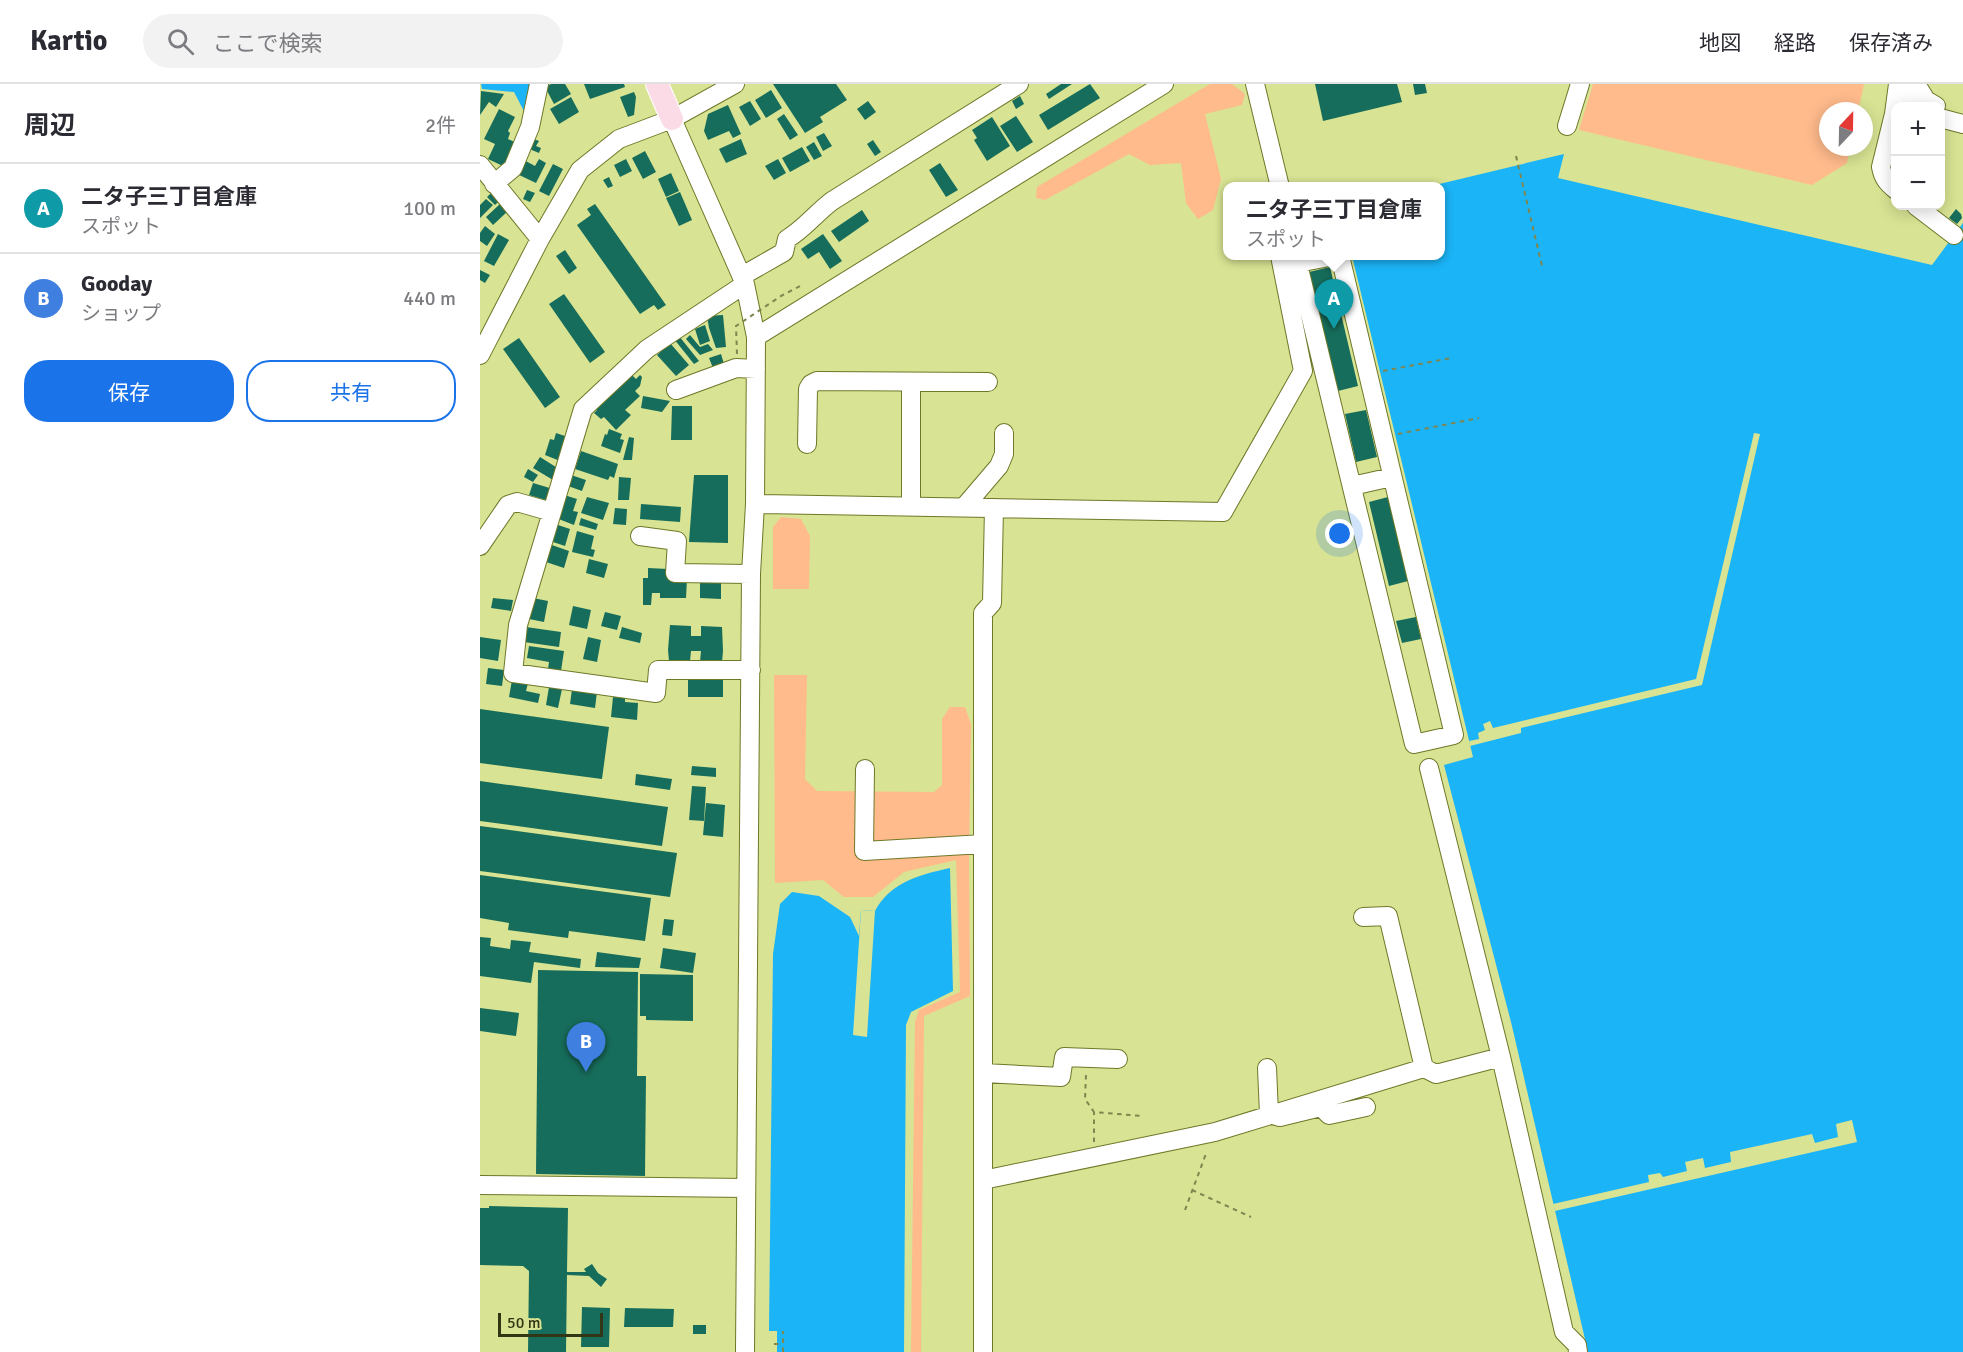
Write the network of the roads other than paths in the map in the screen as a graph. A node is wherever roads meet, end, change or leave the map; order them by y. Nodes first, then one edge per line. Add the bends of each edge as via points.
1 (539, 84) edge
2 (657, 84) edge
3 (1019, 84) edge
4 (1164, 84) edge
5 (1255, 84) edge
6 (1580, 84) edge
7 (1899, 84) edge
8 (1916, 84) edge
9 (731, 85) edge
10 (1897, 102) edge
11 (1910, 102) edge
12 (1929, 102) edge
13 (1945, 110) edge
14 (1963, 115) edge
15 (672, 118) junction
16 (1945, 119) edge
17 (1963, 124) edge
18 (1567, 126) dead end
19 (1891, 128) edge
20 (480, 165) edge
21 (1279, 182) edge
22 (494, 184) junction
23 (1891, 186) edge
24 (1921, 210) edge
25 (1954, 235) dead end
26 (540, 239) junction
27 (1281, 260) edge
28 (1297, 260) edge
29 (1341, 260) edge
30 (744, 280) junction
31 (756, 337) junction
32 (480, 355) edge
33 (756, 369) junction
34 (911, 382) junction
35 (988, 382) dead end
36 (676, 390) dead end
37 (1004, 433) dead end
38 (807, 444) dead end
39 (1392, 477) junction
40 (1352, 486) junction
41 (755, 504) junction
42 (911, 507) junction
43 (964, 507) junction
44 (994, 508) junction
45 (552, 512) junction
46 (640, 536) dead end
47 (480, 546) edge
48 (751, 574) junction
49 (751, 670) junction
50 (1429, 768) dead end
51 (866, 769) dead end
52 (983, 844) junction
53 (1363, 917) dead end
54 (1501, 1057) junction
55 (1118, 1059) dead end
56 (1266, 1068) dead end
57 (1424, 1068) junction
58 (983, 1073) junction
59 (1366, 1107) dead end
60 (1269, 1114) junction
61 (983, 1180) junction
62 (480, 1185) edge
63 (746, 1188) junction
64 (745, 1352) edge
65 (983, 1352) edge
66 (1578, 1352) edge

1 - 22 street via 530,128 513,168
2 - 15 main road
3 - 30 street via 832,201 787,239 784,252
4 - 31 street
5 - 21 street
6 - 18 street
7 - 10 street
7 - 11 street
8 - 12 street
9 - 15 street
13 - 14 street
15 - 26 street via 619,139 580,170
15 - 30 street
16 - 17 street
19 - 23 street via 1881,167 1882,176
20 - 22 street
22 - 26 street
24 - 25 street
26 - 32 street
27 - 44 street via 1303,370 1223,512
28 - 40 street
29 - 39 street
30 - 31 street
30 - 45 street via 647,349 583,409
31 - 33 street
33 - 36 street via 736,368
33 - 41 street
34 - 35 street
34 - 38 street via 811,384
34 - 42 street
37 - 43 street via 1004,454 999,466
39 - 40 street
39 - 40 street via 1454,735 1414,744
41 - 42 street
41 - 48 street
42 - 43 street
43 - 44 street
44 - 52 street via 992,603 983,613
45 - 47 street via 517,502 508,504
45 - 49 street via 518,625 513,674 656,693 658,670
46 - 48 street via 676,541 675,573
48 - 49 street
49 - 63 street
50 - 54 street
51 - 52 street via 864,851
52 - 58 street
53 - 57 street via 1388,916
54 - 57 street via 1436,1074
54 - 66 street via 1564,1332 1577,1345
55 - 58 street via 1064,1057 1061,1077
56 - 60 street
57 - 60 street
58 - 61 street
59 - 60 street via 1329,1115 1321,1107 1280,1117
60 - 61 street via 1215,1132
61 - 65 street
62 - 63 street
63 - 64 street

